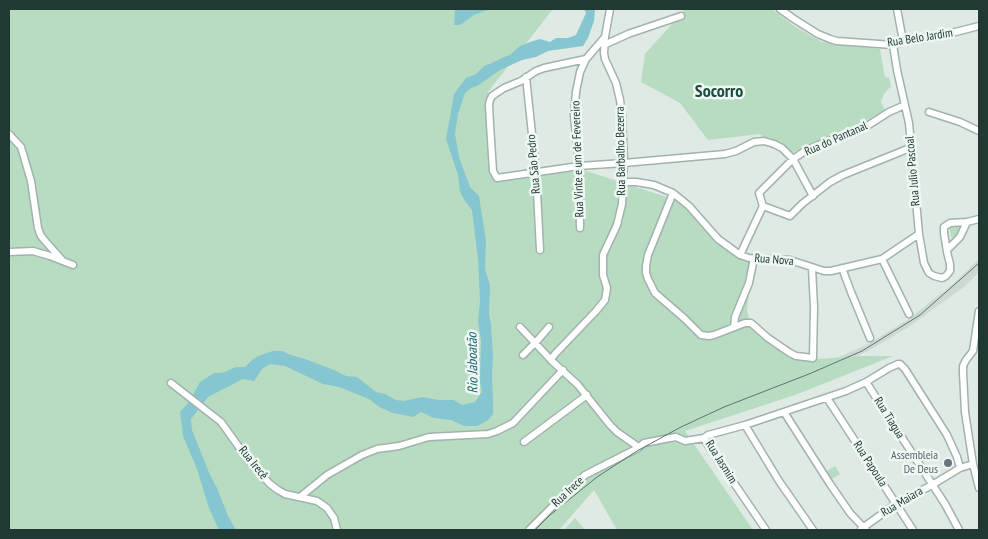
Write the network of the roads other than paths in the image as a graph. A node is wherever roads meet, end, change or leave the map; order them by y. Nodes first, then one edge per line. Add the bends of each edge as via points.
1 (610, 9) edge
2 (780, 9) edge
3 (897, 9) edge
4 (681, 16) dead end
5 (979, 26) edge
6 (605, 37) junction
7 (903, 41) junction
8 (604, 45) junction
9 (893, 45) junction
10 (586, 60) junction
11 (526, 77) junction
12 (905, 105) junction
13 (929, 112) dead end
14 (979, 131) edge
15 (9, 134) edge
16 (910, 148) junction
17 (793, 159) junction
18 (624, 163) junction
19 (579, 166) junction
20 (536, 172) junction
21 (622, 182) junction
22 (673, 193) junction
23 (813, 196) junction
24 (763, 206) junction
25 (979, 219) edge
26 (968, 222) junction
27 (580, 228) dead end
28 (919, 234) junction
29 (540, 250) dead end
30 (947, 250) junction
31 (9, 252) edge
32 (740, 255) junction
33 (754, 258) junction
34 (882, 259) junction
35 (62, 260) junction
36 (73, 265) dead end
37 (812, 268) junction
38 (842, 268) junction
39 (979, 311) edge
40 (909, 314) dead end
41 (549, 326) dead end
42 (520, 327) dead end
43 (734, 328) junction
44 (870, 338) dead end
45 (536, 342) junction
46 (976, 352) edge
47 (523, 355) dead end
48 (552, 360) junction
49 (562, 370) junction
50 (866, 382) junction
51 (171, 383) dead end
52 (587, 395) junction
53 (826, 398) junction
54 (784, 412) junction
55 (746, 425) junction
56 (704, 438) junction
57 (524, 442) dead end
58 (638, 448) junction
59 (973, 464) junction
60 (960, 468) junction
61 (932, 485) junction
62 (979, 488) edge
63 (300, 497) junction
64 (896, 504) junction
65 (863, 529) edge
66 (336, 530) edge
67 (529, 530) edge
68 (766, 530) edge
69 (813, 530) edge
70 (913, 530) edge
71 (959, 530) edge

1 - 6 street, Rua Vinte e um de Fevereiro
2 - 9 street, Rua Belo Jardim via 830,39
3 - 7 street
4 - 8 street
5 - 7 street, Rua Belo Jardim
6 - 8 street, Rua Barbalho Bezerra
6 - 10 street, Rua Vinte e um de Fevereiro
7 - 9 street, Rua Belo Jardim
8 - 18 street, Rua Barbalho Bezerra via 605,59 620,100
9 - 12 street, Rua Julio Pascoal
10 - 11 street via 544,68
10 - 19 street, Rua Vinte e um de Fevereiro via 580,72 574,115
11 - 20 street, Rua São Pedro
11 - 20 street via 497,92 490,100 492,162 497,178
12 - 16 street, Rua Julio Pascoal
12 - 17 street, Rua do Pantanal
13 - 14 street
15 - 35 street via 24,157 41,236
16 - 23 street via 836,178
16 - 28 street, Rua Julio Pascoal
17 - 18 street via 782,148 764,141 725,154
17 - 23 street
17 - 24 street, Rua do Pantanal via 759,193
18 - 19 street
18 - 21 street, Rua Barbalho Bezerra
19 - 20 street
19 - 27 street, Rua Vinte e um de Fevereiro
20 - 29 street, Rua São Pedro
21 - 22 street via 654,185
21 - 48 street, Rua Barbalho Bezerra via 620,218 603,256 607,288 605,300
22 - 32 street, Rua Nova via 718,239
22 - 43 street via 647,260 646,273 651,286 701,335 714,336
23 - 24 street via 790,216
24 - 32 street
25 - 26 street
26 - 30 street via 960,237
26 - 30 street via 950,223 944,227
28 - 30 street, Rua Julio Pascoal via 924,263 934,276 942,278 950,271
28 - 34 street, Rua Nova
31 - 35 street via 33,251
32 - 33 street, Rua Nova
33 - 37 street, Rua Nova via 790,260
33 - 43 street
34 - 38 street, Rua Nova
34 - 40 street
35 - 36 street
37 - 38 street, Rua Nova via 832,271
37 - 43 street via 813,358 790,354 751,323
38 - 44 street
39 - 46 street
41 - 45 street
42 - 45 street
45 - 47 street
45 - 48 street
46 - 59 street via 966,360 963,373
48 - 49 street
49 - 52 street
49 - 63 street via 512,423 497,432 429,437 377,449 327,475
50 - 53 street, Rua Jasmim
50 - 60 street, Rua Jasmim via 900,364 947,435
50 - 61 street, Rua Tiagua
51 - 63 street, Rua Irecê via 221,422 270,484 285,494
52 - 57 street
52 - 58 street via 610,425
53 - 54 street, Rua Jasmim
53 - 64 street, Rua Papoula
54 - 55 street, Rua Jasmim
54 - 65 street
55 - 56 street, Rua Jasmim
55 - 69 street
56 - 58 street, Rua Irece via 685,441 676,437 644,443
56 - 68 street, Rua Jasmim
58 - 67 street, Rua Irece via 586,475
59 - 60 street, Rua Maiara
59 - 62 street
60 - 61 street, Rua Maiara
61 - 64 street, Rua Maiara
61 - 71 street, Rua Tiagua
63 - 66 street, Rua Irecê via 323,505 334,518
64 - 65 street, Rua Maiara
64 - 70 street, Rua Papoula

